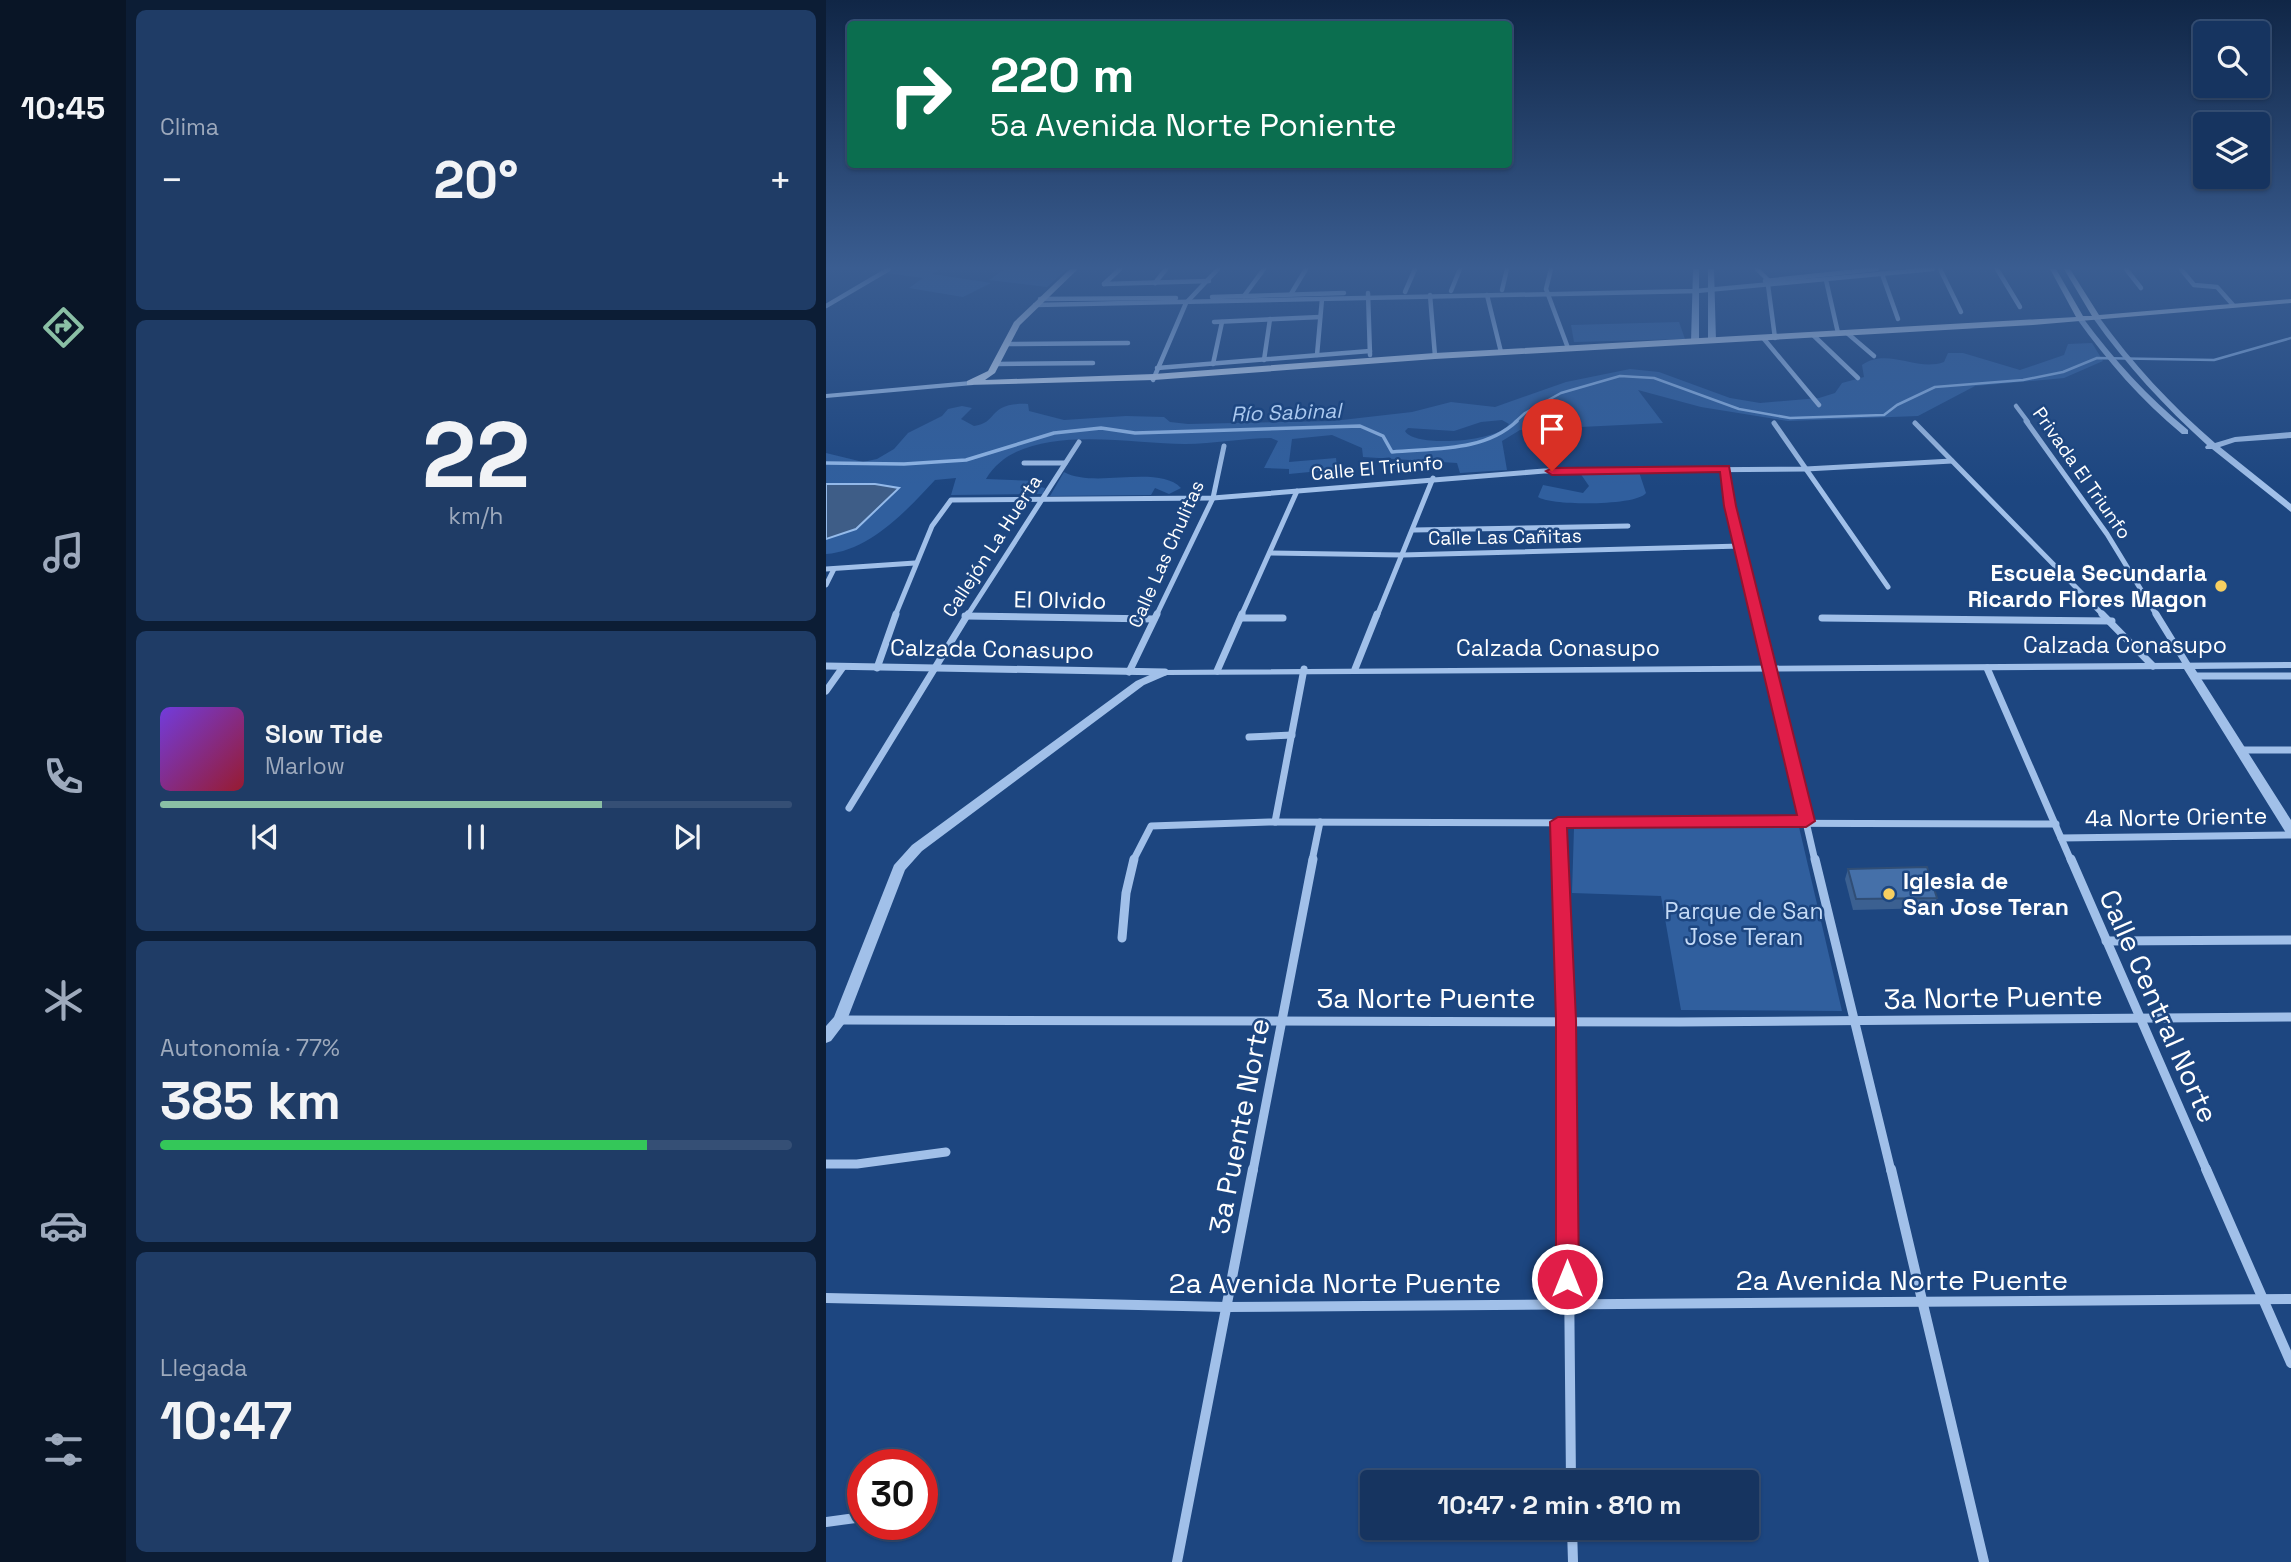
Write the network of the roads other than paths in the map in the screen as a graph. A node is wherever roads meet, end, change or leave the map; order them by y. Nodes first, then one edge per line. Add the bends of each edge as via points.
1 (1169, 342) edge
2 (1218, 342) edge
3 (1267, 342) edge
4 (1318, 342) edge
5 (1370, 342) edge
6 (1434, 342) edge
7 (1499, 342) edge
8 (1566, 342) edge
9 (1695, 342) edge
10 (1766, 342) edge
11 (1820, 342) edge
12 (1855, 342) edge
13 (2097, 342) edge
14 (2113, 342) edge
15 (1128, 343) dead end
16 (1006, 344) joint
17 (1568, 348) junction
18 (1501, 352) junction
19 (1317, 355) junction
20 (1370, 356) junction
21 (1435, 356) junction
22 (1874, 356) dead end
23 (1264, 360) junction
24 (1093, 363) dead end
25 (996, 364) junction
26 (1213, 364) junction
27 (991, 373) junction
28 (1155, 375) junction
29 (1858, 378) dead end
30 (1002, 383) junction
31 (969, 384) junction
32 (826, 396) edge
33 (1819, 405) dead end
34 (2016, 406) dead end
35 (2168, 406) junction
36 (2155, 407) junction
37 (1915, 422) dead end
38 (1774, 423) dead end
39 (2291, 435) edge
40 (1079, 442) dead end
41 (1224, 446) dead end
42 (2211, 446) junction
43 (1952, 461) junction
44 (1024, 463) dead end
45 (1065, 463) junction
46 (1725, 469) junction
47 (1805, 469) junction
48 (1433, 478) junction
49 (1297, 491) junction
50 (1043, 498) junction
51 (1213, 498) junction
52 (2291, 509) edge
53 (1628, 526) dead end
54 (1414, 530) junction
55 (1741, 546) junction
56 (1271, 553) junction
57 (1402, 555) junction
58 (915, 563) junction
59 (826, 569) edge
60 (834, 569) junction
61 (826, 585) edge
62 (1888, 587) dead end
63 (965, 616) junction
64 (1241, 618) junction
65 (1283, 618) dead end
66 (1822, 618) dead end
67 (1154, 619) junction
68 (2112, 621) junction
69 (2291, 665) edge
70 (826, 666) edge
71 (2154, 666) junction
72 (843, 667) junction
73 (877, 668) junction
74 (1987, 668) junction
75 (933, 669) junction
76 (1355, 669) junction
77 (1772, 669) junction
78 (1304, 670) junction
79 (1217, 671) junction
80 (2191, 671) junction
81 (1129, 672) junction
82 (1165, 672) junction
83 (2291, 676) edge
84 (826, 691) edge
85 (1292, 735) junction
86 (1249, 737) dead end
87 (2241, 750) junction
88 (2291, 750) edge
89 (849, 808) dead end
90 (1806, 821) junction
91 (1272, 822) junction
92 (1320, 822) junction
93 (1558, 822) junction
94 (2056, 824) junction
95 (2291, 832) edge
96 (2061, 838) junction
97 (1122, 938) dead end
98 (2291, 940) edge
99 (2106, 941) junction
100 (2291, 1017) edge
101 (2138, 1018) junction
102 (840, 1020) junction
103 (1566, 1020) junction
104 (1283, 1021) junction
105 (1856, 1021) junction
106 (826, 1037) edge
107 (946, 1152) dead end
108 (826, 1164) edge
109 (826, 1298) edge
110 (2264, 1299) junction
111 (2291, 1299) edge
112 (1923, 1303) junction
113 (1568, 1305) junction
114 (1227, 1307) junction
115 (2291, 1363) edge
116 (1572, 1470) edge
117 (847, 1519) edge
118 (826, 1522) edge
119 (1572, 1540) edge
120 (1177, 1562) edge
121 (1573, 1562) edge
122 (1984, 1562) edge

1 - 28 street
2 - 26 street
3 - 23 street
4 - 19 street
5 - 20 street
6 - 21 street
7 - 18 street
8 - 17 street
9 - 17 main road
10 - 33 street
11 - 29 street
12 - 22 street
13 - 36 street
14 - 35 street
15 - 16 street
16 - 25 main road
17 - 18 main road
18 - 21 main road
19 - 20 street
19 - 23 street
20 - 21 main road
20 - 28 main road via 1292,367
23 - 26 street
24 - 25 street
25 - 27 main road
26 - 28 street
27 - 30 main road
27 - 31 main road
28 - 30 main road
30 - 31 main road
31 - 32 street
34 - 80 street, Privada El Triunfo via 2107,534
35 - 36 street
35 - 42 street
36 - 42 street
37 - 43 street
38 - 47 street
39 - 42 street
40 - 45 street, Callejón La Huerta
41 - 51 street, Calle Las Chulitas
42 - 52 street
43 - 47 street, Calle El Triunfo
43 - 68 street
44 - 45 street
45 - 50 street, Callejón La Huerta
46 - 47 street, Calle El Triunfo
46 - 48 street, Calle El Triunfo
46 - 55 street
47 - 62 street
48 - 49 street, Calle El Triunfo
48 - 54 street
49 - 51 street, Calle El Triunfo
49 - 56 street
50 - 51 street, Calle El Triunfo
50 - 58 street, Calle El Triunfo via 951,499 941,508
50 - 63 street, Callejón La Huerta
51 - 67 street, Calle Las Chulitas
53 - 54 street
54 - 57 street
55 - 57 street, Calle Las Cañitas
55 - 77 street
56 - 57 street, Calle Las Cañitas
56 - 64 street
57 - 76 street
58 - 60 street
58 - 73 street
59 - 60 street
60 - 61 street
63 - 67 street, El Olvido
63 - 75 street, Callejón La Huerta
64 - 65 street
64 - 79 street
66 - 68 street
67 - 81 street, Calle Las Chulitas
68 - 71 street
69 - 80 street, Calzada Conasupo
70 - 72 street, Calzada Conasupo
71 - 74 street, Calzada Conasupo
71 - 80 street, Calzada Conasupo
72 - 73 street, Calzada Conasupo
72 - 84 street
73 - 75 street, Calzada Conasupo
74 - 77 street, Calzada Conasupo
74 - 94 street, Calle Central Norte
75 - 81 street, Calzada Conasupo
75 - 89 street, Callejón La Huerta
76 - 77 street, Calzada Conasupo
76 - 78 street, Calzada Conasupo
77 - 90 street
78 - 79 street, Calzada Conasupo
78 - 85 street
79 - 82 street, Calzada Conasupo
80 - 83 street
80 - 87 street
81 - 82 street, Calzada Conasupo
82 - 102 street via 1140,683 917,848 899,868
85 - 86 street
85 - 91 street
87 - 88 street
87 - 95 street
90 - 93 street
90 - 94 street
90 - 105 street
91 - 92 street
91 - 97 street via 1151,826 1133,853 1125,887
92 - 93 street
92 - 104 street, 3a Puente Norte
93 - 103 street
94 - 96 street, Calle Central Norte
95 - 96 street, 4a Norte Oriente
96 - 99 street, Calle Central Norte
98 - 99 street
99 - 101 street, Calle Central Norte
100 - 101 street, 3a Norte Puente
101 - 105 street, 3a Norte Puente
101 - 110 street, Calle Central Norte
102 - 104 street, 3a Norte Puente
102 - 106 street
103 - 104 street, 3a Norte Puente
103 - 105 street, 3a Norte Puente
103 - 113 street
104 - 114 street, 3a Puente Norte
105 - 112 street
107 - 108 street
109 - 114 street, 2a Avenida Norte Puente
110 - 111 street, 2a Avenida Norte Puente
110 - 112 street, 2a Avenida Norte Puente
110 - 115 street, Calle Central Norte
112 - 113 street, 2a Avenida Norte Puente
112 - 122 street
113 - 114 street, 2a Avenida Norte Puente
113 - 116 street
114 - 120 street, 3a Puente Norte
117 - 118 street
119 - 121 street

